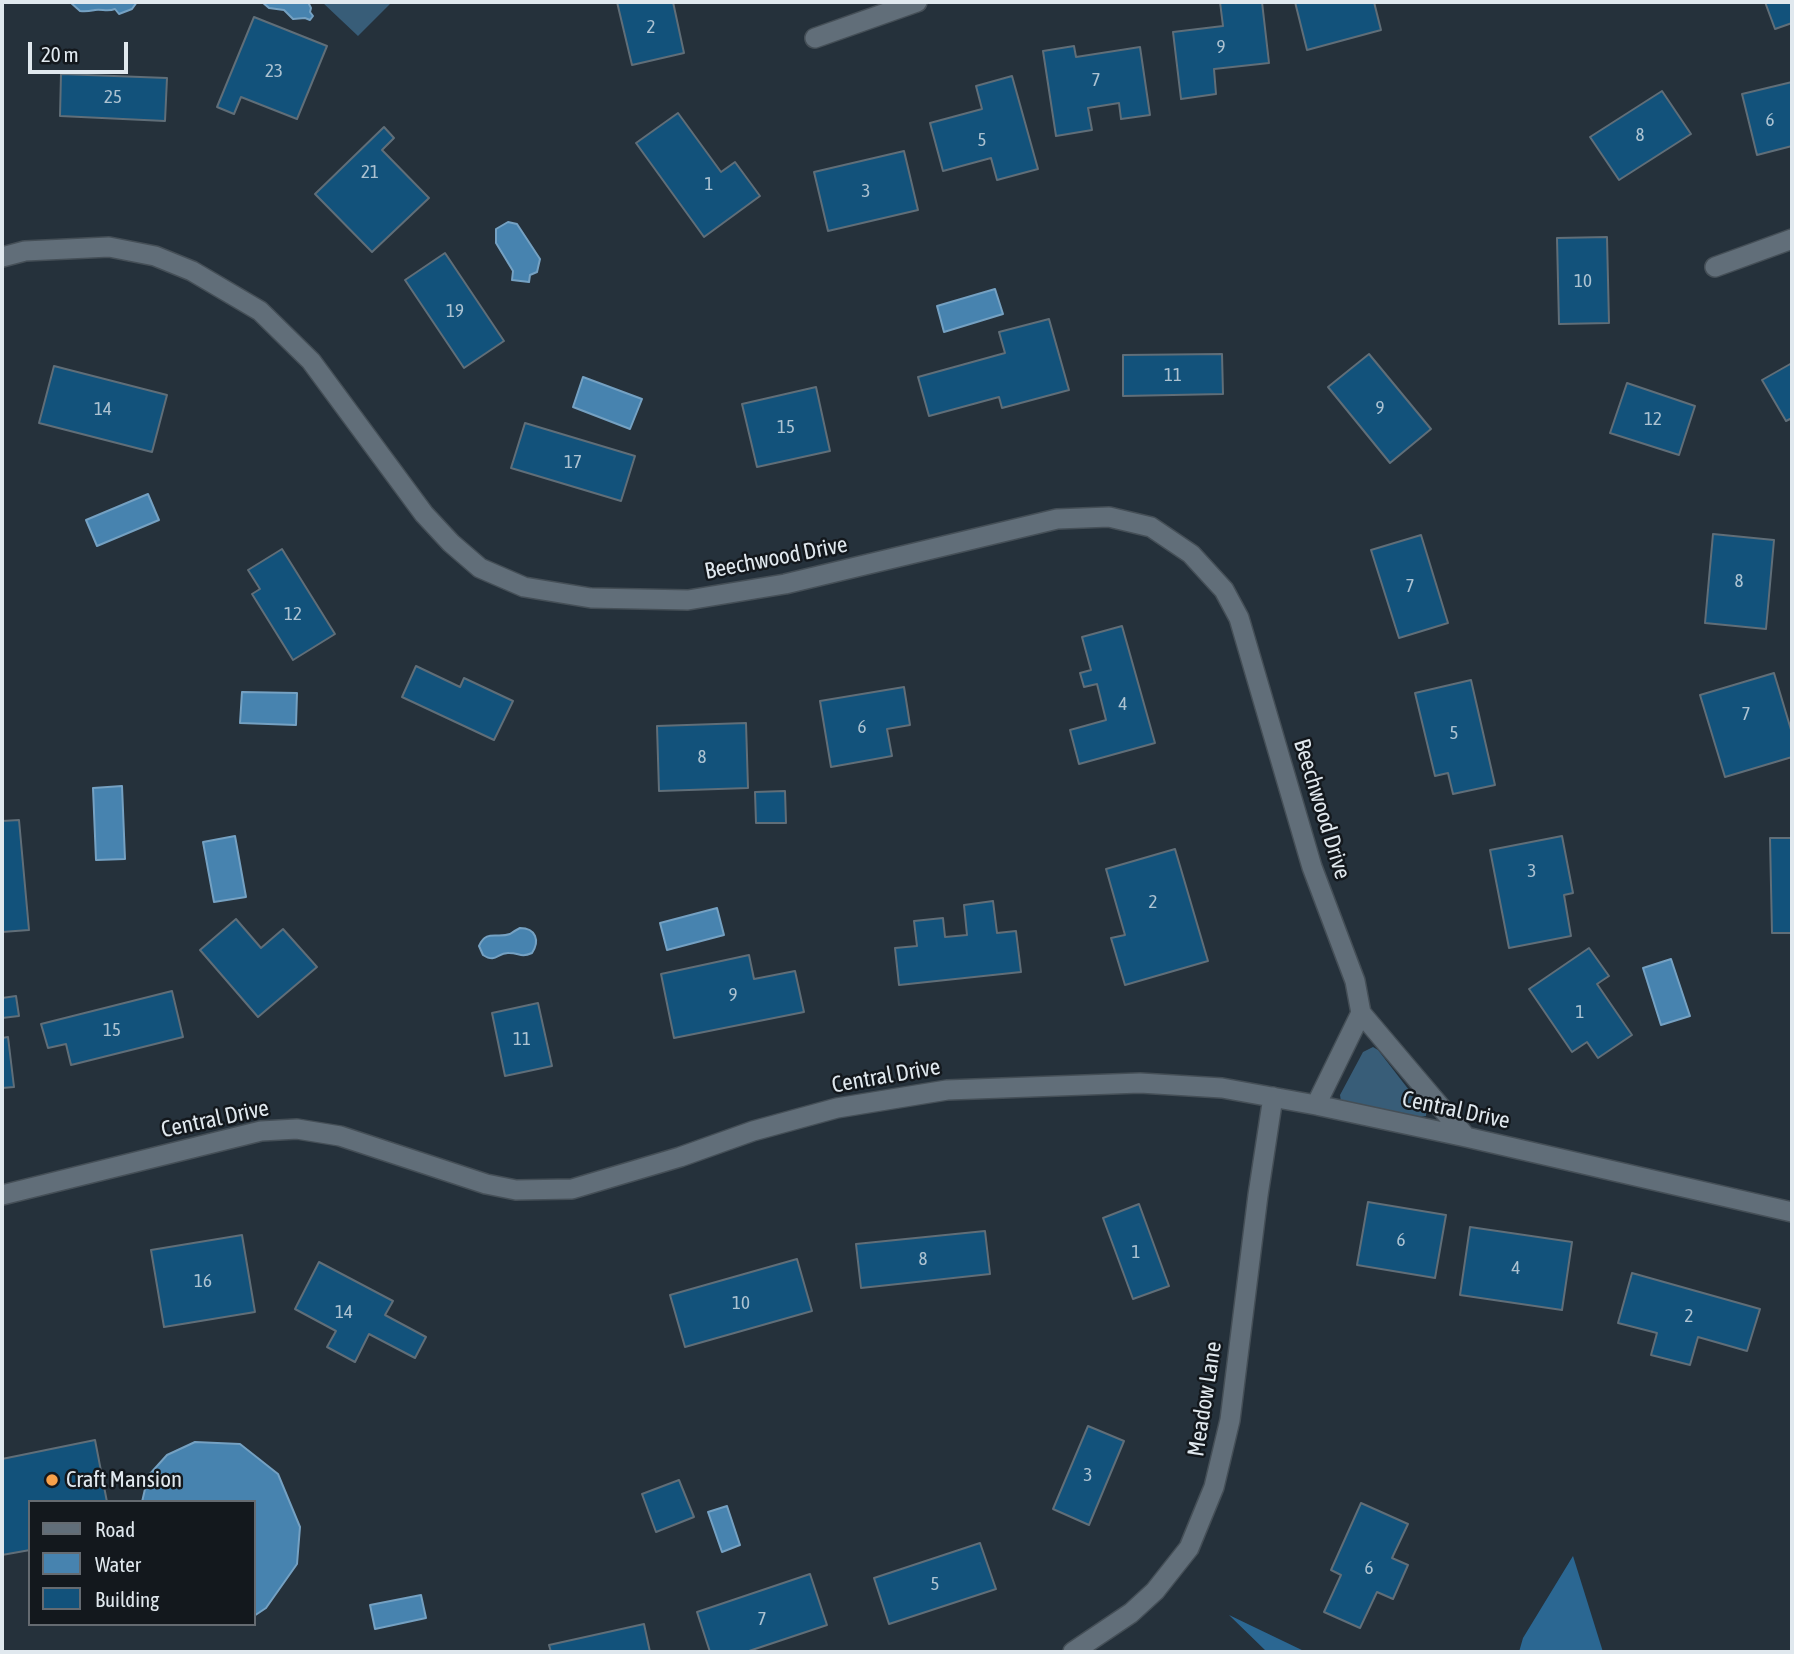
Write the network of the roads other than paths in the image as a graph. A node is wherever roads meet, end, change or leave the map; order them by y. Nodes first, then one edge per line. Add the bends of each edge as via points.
1 (917, 2) edge
2 (815, 38) dead end
3 (1792, 239) edge
4 (2, 257) edge
5 (1715, 267) dead end
6 (1361, 1013) junction
7 (1273, 1097) junction
8 (1316, 1105) junction
9 (1466, 1137) junction
10 (2, 1195) edge
11 (1792, 1212) edge
12 (1073, 1652) edge

1 - 2 street
3 - 5 street
4 - 6 street, Beechwood Drive via 25,251 97,247 132,251 192,271 260,311 311,361 424,514 480,568 524,587 591,598 688,600 785,584 1057,519 1109,517 1151,527 1191,554 1224,590 1239,618 1312,867 1355,981
6 - 8 street
6 - 9 street, Beechwood Drive
7 - 8 street, Central Drive
7 - 10 street, Central Drive via 1222,1088 1140,1083 947,1090 825,1111 572,1189 516,1190 340,1136 298,1129 261,1131
7 - 12 street, Meadow Lane via 1230,1420 1214,1487 1189,1548 1155,1591
8 - 9 street, Central Drive
9 - 11 street, Central Drive

